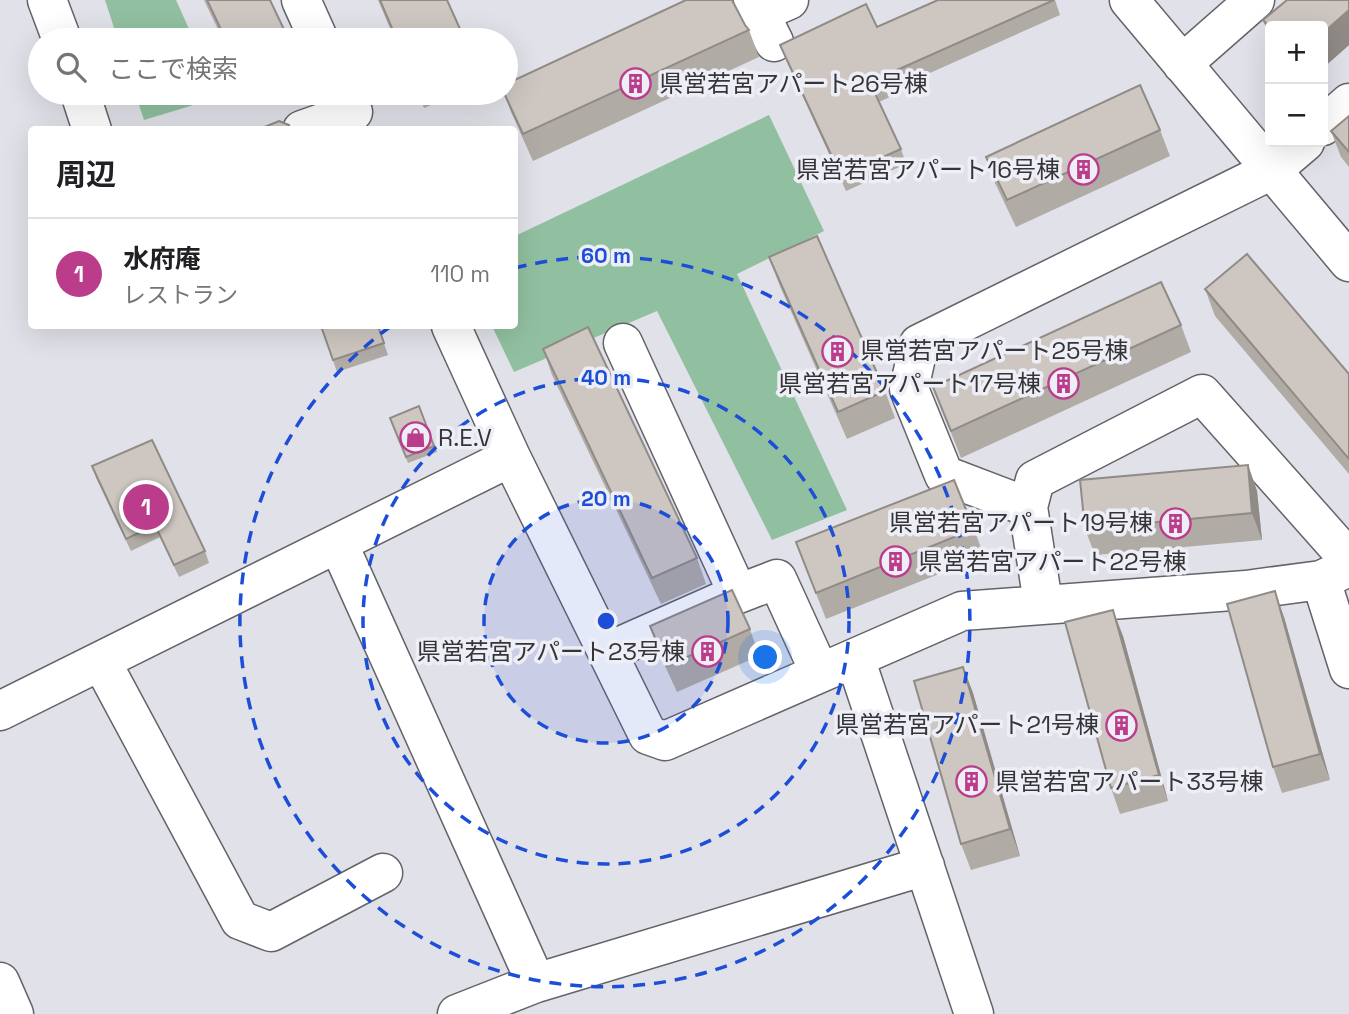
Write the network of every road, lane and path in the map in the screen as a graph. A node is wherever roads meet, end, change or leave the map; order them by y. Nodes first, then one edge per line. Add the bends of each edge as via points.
1 (47, 0) edge
2 (301, 0) edge
3 (1129, 0) edge
4 (1255, 0) edge
5 (58, 28) edge
6 (314, 28) edge
7 (1182, 64) junction
8 (1349, 103) edge
9 (84, 105) edge
10 (352, 112) edge
11 (1328, 122) edge
12 (91, 126) edge
13 (313, 126) edge
14 (1299, 147) edge
15 (1272, 170) junction
16 (1349, 262) edge
17 (452, 329) edge
18 (623, 343) dead end
19 (511, 457) junction
20 (1028, 507) junction
21 (338, 543) junction
22 (1340, 570) edge
23 (738, 594) junction
24 (1045, 604) junction
25 (607, 652) junction
26 (855, 658) junction
27 (101, 661) junction
28 (1349, 669) edge
29 (820, 673) junction
30 (0, 711) edge
31 (925, 866) junction
32 (383, 873) dead end
33 (0, 982) edge
34 (536, 983) junction
35 (14, 1014) edge
36 (457, 1014) edge
37 (974, 1014) edge

1 - 5 street
2 - 6 street
3 - 7 street
4 - 7 street
7 - 15 street
8 - 11 street
9 - 12 street
10 - 13 street
14 - 15 street
15 - 16 street
15 - 20 street via 919,344 909,389 944,475
17 - 19 street
18 - 23 street
19 - 21 street
19 - 25 street
20 - 22 street via 1035,480 1202,394 1339,548
20 - 24 street
21 - 27 street
21 - 34 street
22 - 24 street via 1246,590
22 - 28 street
23 - 25 street
23 - 29 street via 777,579
24 - 26 street via 962,611
25 - 29 street via 648,735 664,741
26 - 29 street
26 - 31 street
27 - 30 street
27 - 32 street via 240,920 271,932
31 - 34 street
31 - 37 street
33 - 35 street
34 - 36 street

